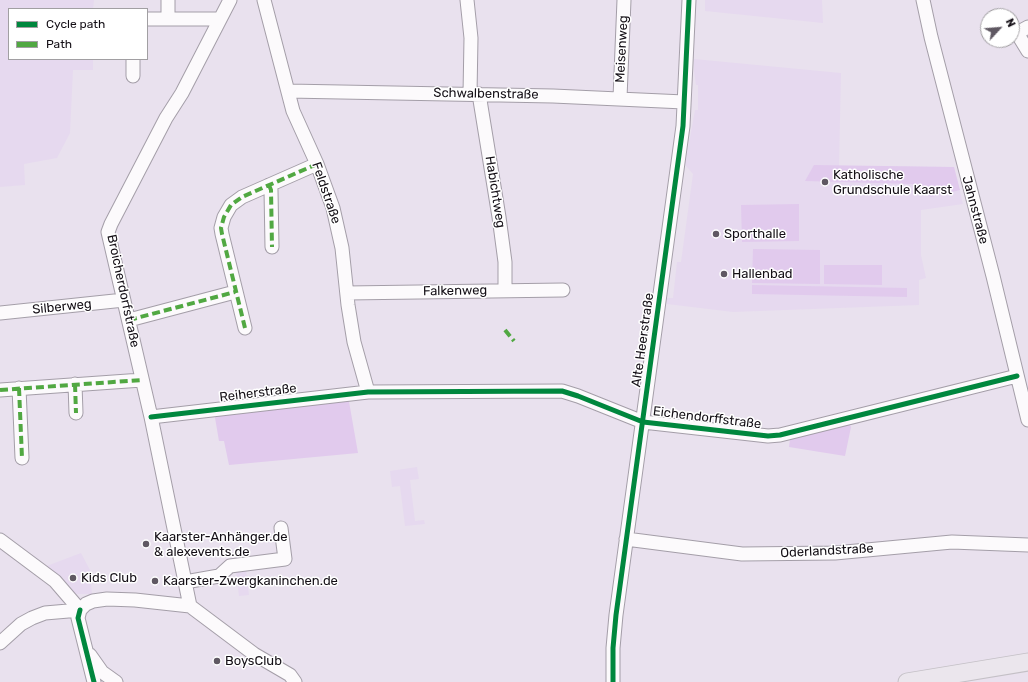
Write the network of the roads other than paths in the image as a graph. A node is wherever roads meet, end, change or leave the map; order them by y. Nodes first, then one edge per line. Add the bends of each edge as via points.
1 (168, 0) edge
2 (230, 0) edge
3 (264, 0) edge
4 (467, 0) edge
5 (624, 0) edge
6 (689, 0) edge
7 (923, 0) edge
8 (148, 19) edge
9 (168, 19) junction
10 (220, 19) junction
11 (1028, 27) edge
12 (1028, 51) edge
13 (133, 60) edge
14 (133, 76) dead end
15 (288, 91) junction
16 (474, 94) junction
17 (620, 98) junction
18 (684, 102) junction
19 (317, 164) junction
20 (269, 184) junction
21 (272, 247) dead end
22 (563, 290) dead end
23 (505, 291) junction
24 (235, 292) junction
25 (347, 293) junction
26 (124, 300) junction
27 (0, 313) edge
28 (129, 320) junction
29 (245, 328) dead end
30 (1017, 376) junction
31 (142, 380) junction
32 (75, 384) junction
33 (19, 388) junction
34 (0, 390) edge
35 (368, 392) junction
36 (76, 414) dead end
37 (151, 417) junction
38 (1028, 419) edge
39 (643, 422) junction
40 (22, 458) dead end
41 (281, 528) dead end
42 (626, 538) junction
43 (0, 540) edge
44 (1028, 545) edge
45 (185, 582) junction
46 (190, 606) junction
47 (80, 610) junction
48 (0, 643) edge
49 (85, 648) junction
50 (1028, 662) edge
51 (94, 682) edge
52 (116, 682) edge
53 (295, 682) edge
54 (613, 682) edge
55 (907, 682) edge

1 - 9 street
2 - 10 street, Broicherdorfstraße
3 - 15 street, Feldstraße
4 - 16 street, Habichtweg
5 - 17 street, Meisenweg
6 - 18 street, Alte Heerstraße
7 - 30 street, Jahnstraße
8 - 9 street
9 - 10 street
10 - 26 street, Broicherdorfstraße via 109,229 108,237
11 - 12 street via 1017,33
13 - 14 street
15 - 16 street, Schwalbenstraße
15 - 19 street, Feldstraße via 296,119
16 - 17 street, Schwalbenstraße
16 - 23 street, Habichtweg via 499,217
17 - 18 street, Schwalbenstraße
18 - 39 street, Alte Heerstraße via 680,153
19 - 20 street
19 - 25 street, Feldstraße via 339,231
20 - 21 street
20 - 24 street via 233,203 222,223 222,234
22 - 23 street, Falkenweg
23 - 25 street, Falkenweg
24 - 28 street
24 - 29 street
25 - 35 street, Feldstraße via 357,356
26 - 27 street, Silberweg
26 - 28 street, Broicherdorfstraße
28 - 31 street, Broicherdorfstraße
30 - 38 street, Jahnstraße
30 - 39 street, Eichendorffstraße via 780,435 758,436
31 - 32 street
31 - 37 street, Broicherdorfstraße
32 - 33 street
32 - 36 street
33 - 34 street
33 - 40 street
35 - 37 street, Reiherstraße
35 - 39 street, Eichendorffstraße via 562,391
37 - 45 street, Broicherdorfstraße
39 - 42 street, Alte Heerstraße
41 - 45 street via 285,559 230,566 219,576
42 - 44 street, Oderlandstraße via 742,554 835,552 952,542
42 - 54 street, Alte Heerstraße via 616,615
43 - 47 street via 55,581
45 - 46 street, Broicherdorfstraße
46 - 47 street via 107,599 93,601
46 - 53 street via 254,654 290,675
47 - 48 street via 38,615 21,624
47 - 49 street via 78,618
49 - 51 street
49 - 52 street via 102,672
50 - 55 main road

